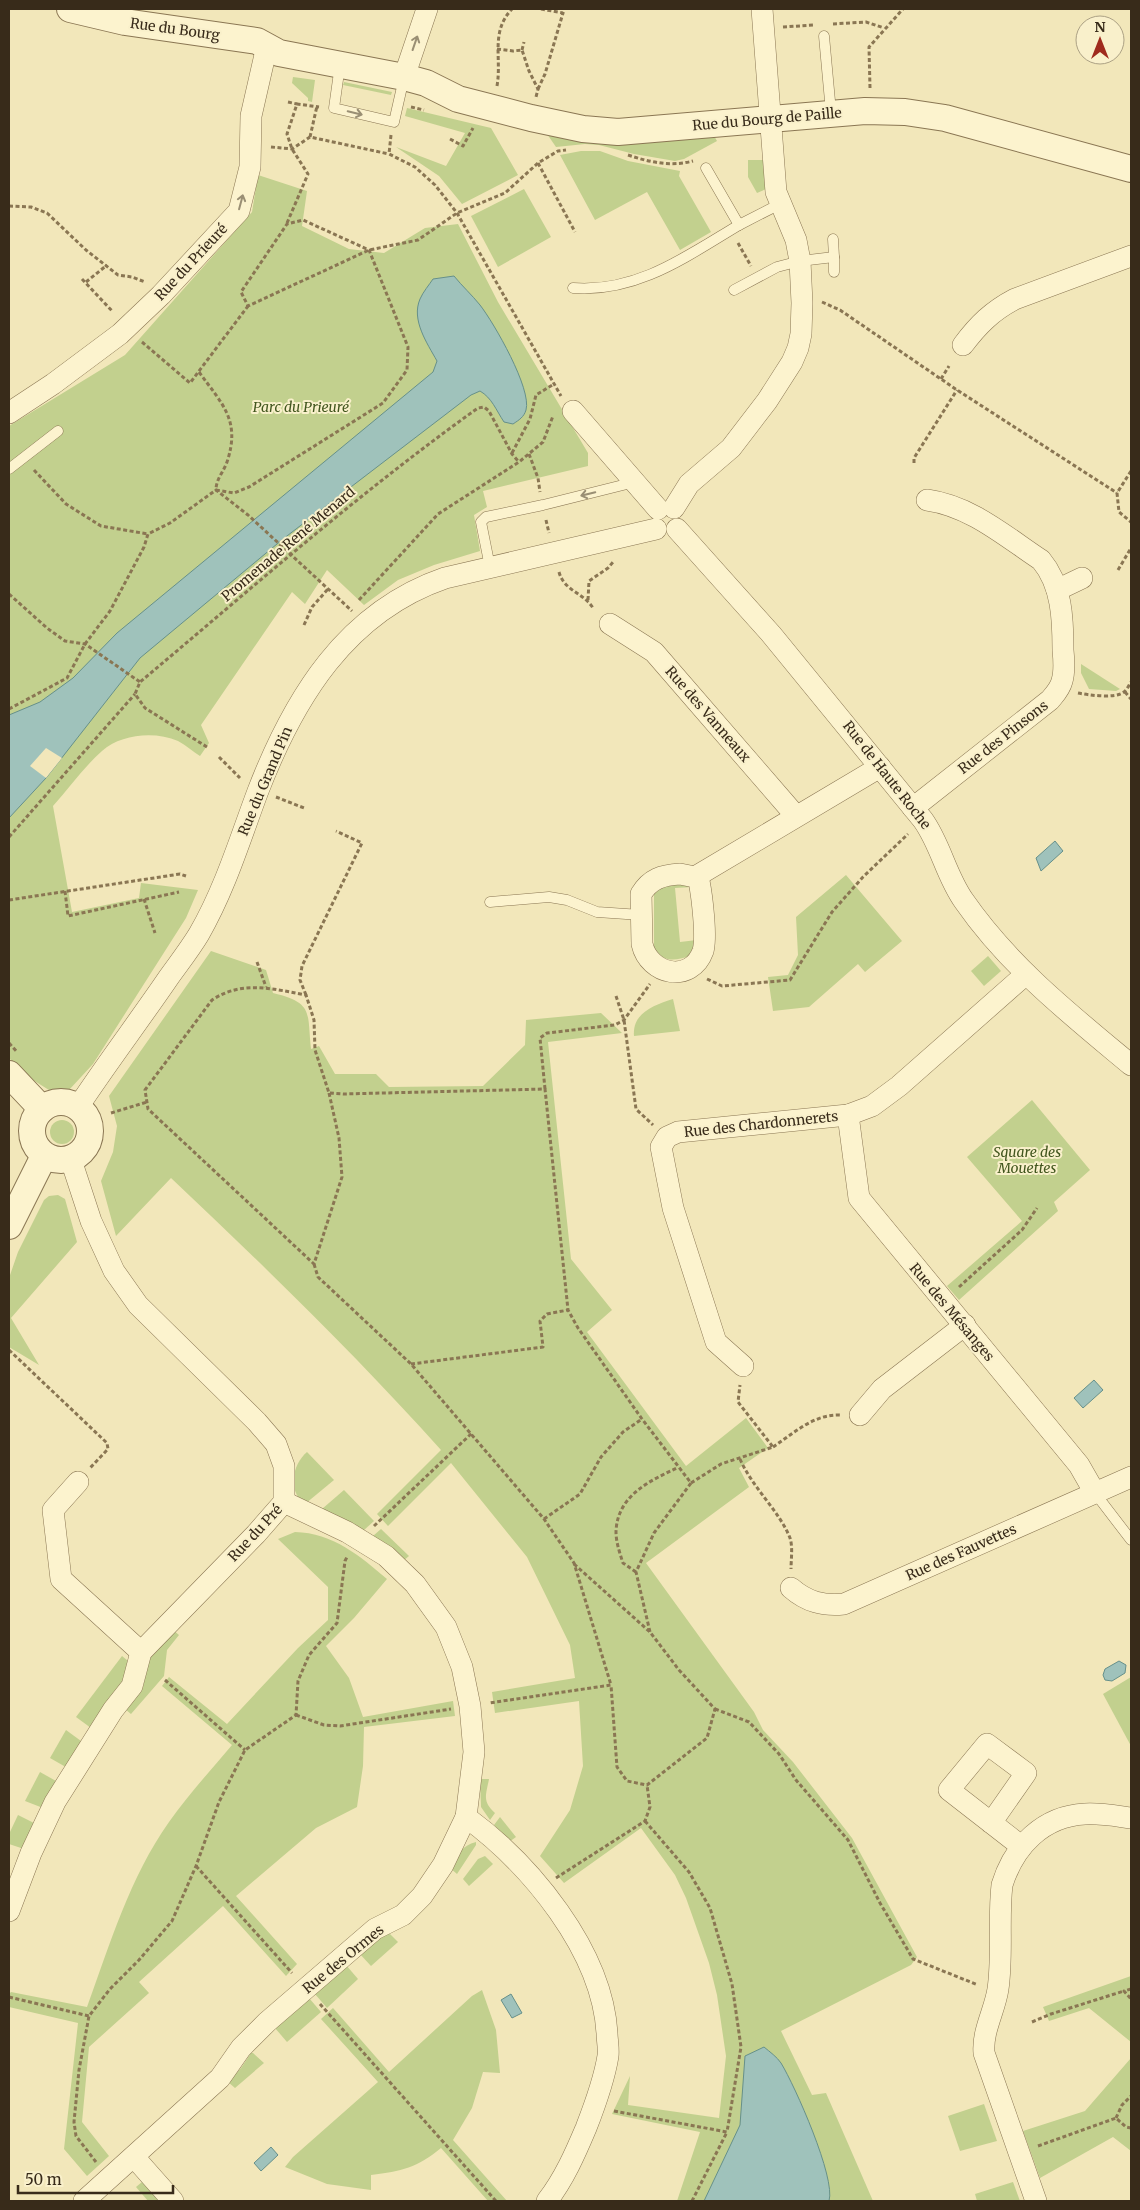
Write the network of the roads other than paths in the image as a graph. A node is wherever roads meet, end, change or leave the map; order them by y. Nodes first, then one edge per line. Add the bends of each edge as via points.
1 (70, 9) edge
2 (426, 9) edge
3 (762, 9) edge
4 (824, 36) dead end
5 (273, 50) junction
6 (340, 64) junction
7 (404, 77) junction
8 (831, 114) junction
9 (771, 119) junction
10 (706, 168) dead end
11 (1131, 169) edge
12 (780, 204) junction
13 (739, 225) junction
14 (833, 239) dead end
15 (1131, 256) edge
16 (834, 257) junction
17 (800, 261) junction
18 (834, 272) dead end
19 (573, 288) dead end
20 (734, 290) dead end
21 (963, 345) dead end
22 (562, 408) road end
23 (9, 413) edge
24 (58, 431) dead end
25 (9, 469) edge
26 (635, 482) junction
27 (927, 500) dead end
28 (666, 519) junction
29 (490, 567) junction
30 (1082, 578) dead end
31 (1057, 590) junction
32 (610, 624) dead end
33 (880, 767) junction
34 (913, 808) junction
35 (796, 816) junction
36 (696, 877) junction
37 (490, 902) dead end
38 (641, 915) junction
39 (1026, 974) junction
40 (1131, 1066) edge
41 (9, 1074) edge
42 (78, 1107) junction
43 (42, 1109) junction
44 (848, 1116) junction
45 (44, 1156) junction
46 (71, 1160) junction
47 (9, 1226) edge
48 (965, 1325) junction
49 (743, 1366) dead end
50 (860, 1415) dead end
51 (1131, 1478) edge
52 (78, 1482) road end
53 (1095, 1493) junction
54 (284, 1502) junction
55 (1131, 1540) edge
56 (791, 1588) road end
57 (141, 1652) junction
58 (466, 1818) junction
59 (1131, 1818) edge
60 (991, 1823) dead end
61 (1021, 1846) junction
62 (9, 1911) edge
63 (134, 2157) junction
64 (84, 2201) edge
65 (173, 2201) edge
66 (547, 2201) edge
67 (1036, 2201) edge

1 - 5 street, Rue du Bourg via 125,22 257,41
7 -> 2 street
3 - 9 street
4 - 8 lane
5 - 6 street, Rue du Bourg
23 -> 5 street, Rue du Prieuré via 108,344 140,316 239,211 250,167 251,116
6 - 7 street, Rue du Bourg de Paille
6 -> 7 lane via 334,108 394,122
7 - 9 street, Rue du Bourg de Paille via 426,83 458,99 600,131
8 - 9 street, Rue du Bourg de Paille
8 - 11 street, Rue du Bourg de Paille via 885,111 938,117
9 - 12 street via 776,192
10 - 13 lane
12 - 13 lane
12 - 17 street via 796,240
13 - 19 lane via 648,277 613,287
14 - 16 lane
15 - 21 street via 1015,299 980,324
16 - 17 lane
16 - 18 lane
17 - 20 lane via 777,267
17 - 28 street via 802,318 798,348 792,362 731,448 689,484
22 - 26 street, Rue de Haute Roche
24 - 25 lane
26 - 28 street, Rue de Haute Roche
26 -> 29 lane via 486,517 481,522
27 - 31 street, Rue des Pinsons via 966,510 1041,560
28 - 29 street, Rue du Grand Pin
28 - 33 street, Rue de Haute Roche via 771,634
29 - 42 street, Rue du Grand Pin via 432,582 394,601 367,620 332,656 308,689 281,737 199,934
30 - 31 street
31 - 34 street, Rue des Pinsons via 1063,623 1064,670 1055,694
32 - 35 street, Rue des Vanneaux via 654,652
33 - 34 street, Rue de Haute Roche
33 - 35 street
34 - 39 street, Rue de Haute Roche via 933,835 948,874 964,902
35 - 36 street
36 - 38 street via 671,874 653,880 641,894
36 - 38 street via 705,942 700,958 688,969 676,972 653,965 644,952
37 - 38 lane via 548,897 567,900 597,912
39 - 40 street, Rue de Haute Roche
39 - 44 street, Rue des Chardonnerets via 899,1086 872,1106
41 - 43 street
42 - 43 street via 56,1102
42 - 46 street via 89,1122 91,1131 86,1149
43 - 45 street via 36,1116 31,1133 33,1142
44 - 48 street, Rue des Mésanges via 859,1198
44 - 49 street, Rue des Chardonnerets via 678,1132 667,1137 661,1147 673,1208 716,1342
45 - 46 street via 57,1161
45 - 47 street
46 - 54 street, Rue du Pré via 91,1221 114,1271 138,1305 276,1444 284,1466
48 - 50 street via 882,1388
48 - 53 street, Rue des Mésanges via 1079,1465
51 - 53 street, Rue des Fauvettes
52 - 57 street via 53,1510 61,1579
53 - 55 lane
53 - 56 street, Rue des Fauvettes via 844,1604 810,1601
54 - 57 street, Rue du Pré
54 - 58 street, Rue des Ormes via 386,1556 415,1584 446,1627 462,1667 470,1706 474,1752
57 - 62 street, Rue du Pré via 132,1686 113,1710 55,1802
58 - 63 street, Rue des Ormes via 443,1864 422,1896 404,1915 375,1930 267,2022 241,2048 220,2078
58 - 66 street via 486,1832 518,1864 560,1915 594,1976 606,2016 608,2054 600,2090 567,2172
59 - 61 street via 1100,1814 1070,1816 1042,1828
60 - 61 street
61 - 67 street via 1002,1884 999,1984 984,2046
63 - 64 street, Rue des Ormes
63 - 65 street

